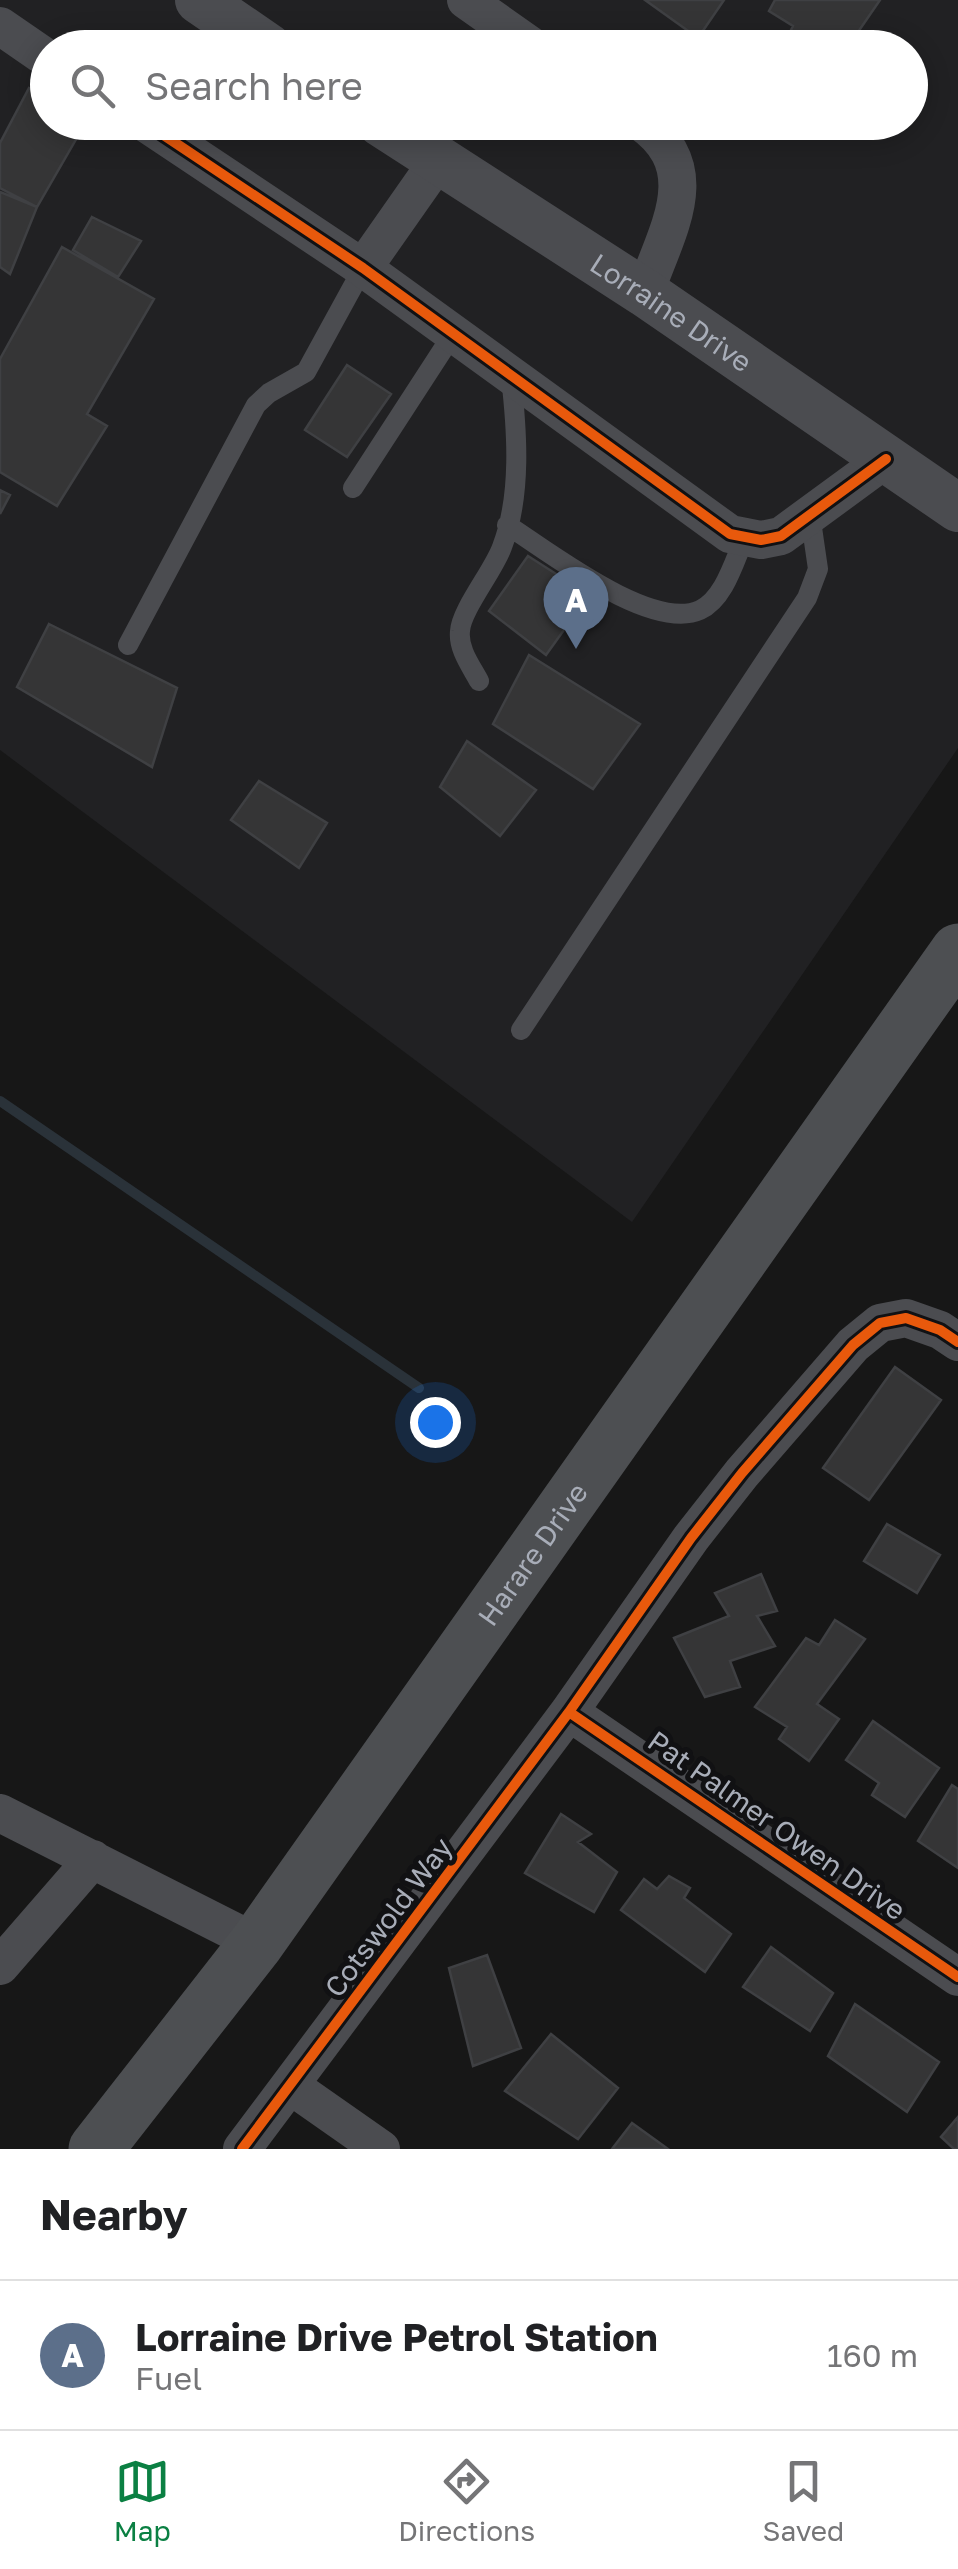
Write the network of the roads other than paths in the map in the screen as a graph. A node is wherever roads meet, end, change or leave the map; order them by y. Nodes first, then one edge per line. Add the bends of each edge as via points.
1 (199, 0) edge
2 (466, 0) edge
3 (243, 30) edge
4 (508, 30) edge
5 (5, 41) edge
6 (30, 51) edge
7 (171, 140) edge
8 (406, 140) edge
9 (660, 140) edge
10 (438, 162) junction
11 (363, 268) junction
12 (646, 293) junction
13 (454, 334) junction
14 (511, 377) junction
15 (886, 458) junction
16 (353, 488) dead end
17 (958, 508) edge
18 (810, 514) junction
19 (507, 525) junction
20 (744, 539) junction
21 (128, 644) dead end
22 (480, 681) dead end
23 (958, 951) edge
24 (521, 1030) dead end
25 (958, 1342) edge
26 (569, 1712) junction
27 (0, 1813) edge
28 (94, 1860) junction
29 (257, 1944) junction
30 (0, 1966) edge
31 (958, 1977) edge
32 (291, 2086) junction
33 (96, 2149) edge
34 (242, 2149) edge
35 (381, 2149) edge

1 - 3 street
2 - 4 street
5 - 6 street
7 - 11 street
8 - 10 street, Lorraine Drive
9 - 12 street via 680,174
10 - 11 street
10 - 12 street, Lorraine Drive
11 - 13 street
11 - 21 lane via 306,372 256,405
12 - 15 street, Lorraine Drive
13 - 14 street
13 - 16 lane
14 - 19 lane via 518,440
14 - 20 street
15 - 17 street, Lorraine Drive
15 - 18 street
18 - 20 street via 781,536
18 - 24 lane via 818,569 807,598
19 - 20 lane via 612,593 682,614 716,598
19 - 22 lane via 459,633
23 - 29 main road, Harare Drive
25 - 26 street, Cotswold Way via 906,1318 880,1323 852,1345 691,1538
26 - 31 street, Pat Palmer Owen Drive
26 - 32 street, Cotswold Way
27 - 28 street
28 - 29 street
28 - 30 street
29 - 33 main road, Harare Drive
32 - 34 street, Cotswold Way
32 - 35 street

